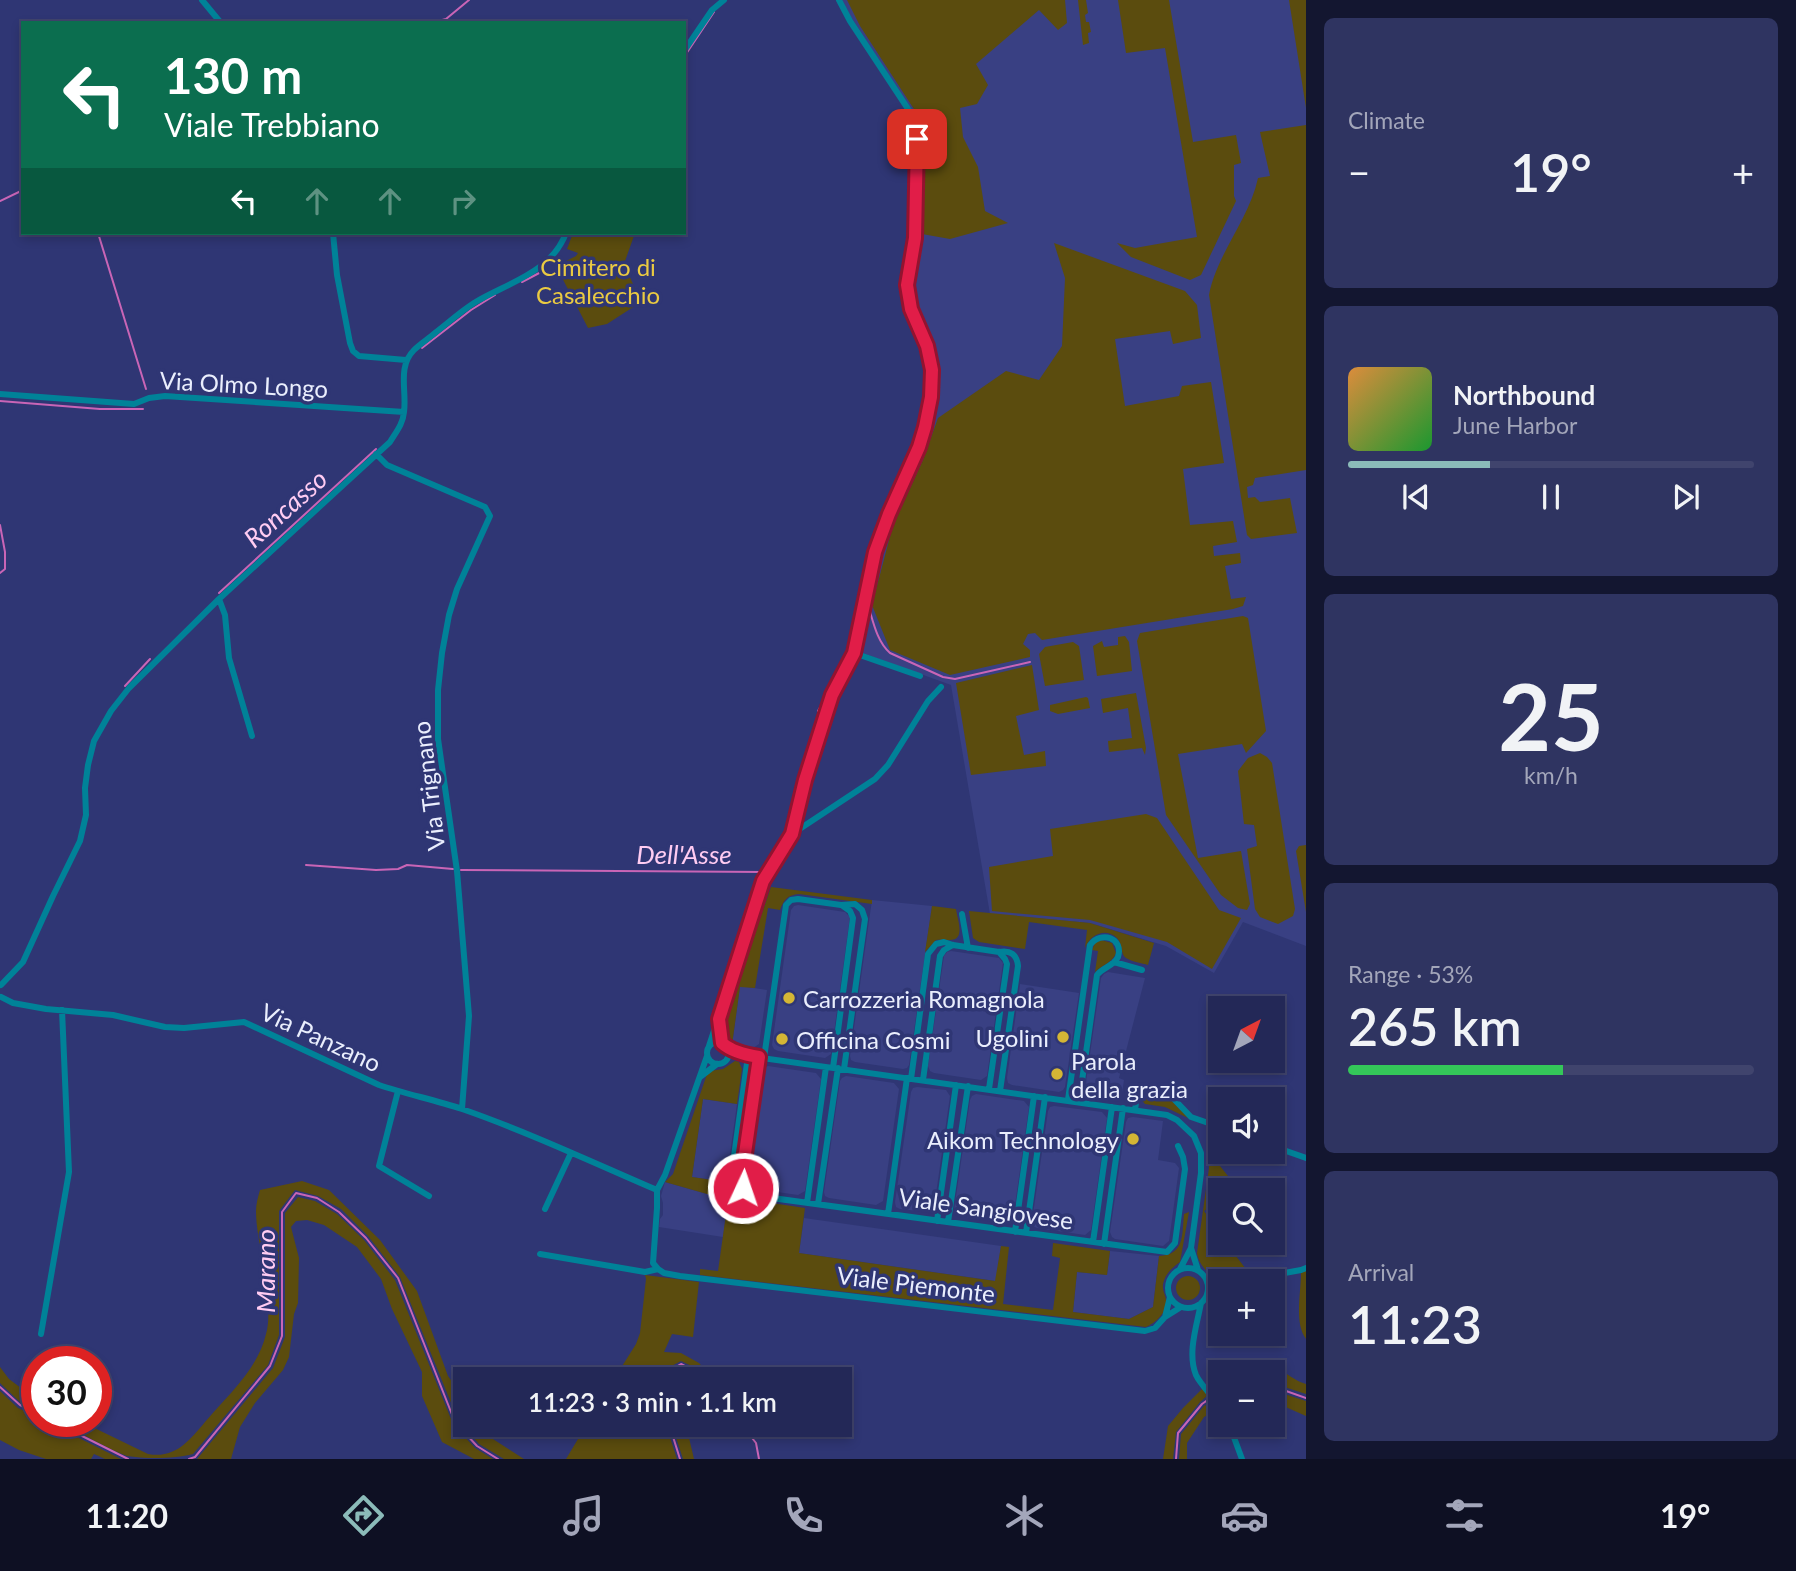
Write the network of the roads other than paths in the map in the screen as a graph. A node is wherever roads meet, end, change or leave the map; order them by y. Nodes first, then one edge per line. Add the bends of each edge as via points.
1 (202, 0) edge
2 (724, 0) edge
3 (839, 0) edge
4 (219, 21) edge
5 (686, 48) edge
6 (333, 235) edge
7 (565, 235) edge
8 (406, 360) junction
9 (0, 394) edge
10 (404, 412) junction
11 (376, 454) junction
12 (219, 599) junction
13 (854, 653) junction
14 (920, 676) dead end
15 (941, 687) dead end
16 (252, 736) dead end
17 (792, 834) junction
18 (841, 905) junction
19 (962, 914) dead end
20 (953, 946) junction
21 (968, 948) junction
22 (999, 952) junction
23 (1114, 962) junction
24 (1142, 970) dead end
25 (1, 985) edge
26 (1, 998) edge
27 (62, 1010) junction
28 (719, 1019) junction
29 (709, 1046) junction
30 (724, 1046) junction
31 (707, 1056) junction
32 (748, 1056) junction
33 (761, 1058) junction
34 (726, 1060) junction
35 (717, 1064) junction
36 (835, 1068) junction
37 (698, 1078) junction
38 (909, 1078) junction
39 (923, 1080) junction
40 (956, 1085) junction
41 (968, 1086) junction
42 (1152, 1087) dead end
43 (1138, 1088) dead end
44 (989, 1089) junction
45 (398, 1091) junction
46 (1000, 1091) junction
47 (1034, 1096) junction
48 (1045, 1097) junction
49 (1068, 1100) junction
50 (1079, 1102) junction
51 (1112, 1107) junction
52 (1123, 1108) junction
53 (462, 1109) junction
54 (1135, 1110) junction
55 (1208, 1123) edge
56 (1178, 1146) dead end
57 (1285, 1151) edge
58 (571, 1153) junction
59 (1306, 1158) edge
60 (656, 1190) junction
61 (750, 1195) junction
62 (429, 1196) dead end
63 (807, 1203) junction
64 (818, 1204) junction
65 (1181, 1206) junction
66 (1196, 1208) junction
67 (545, 1209) dead end
68 (888, 1214) junction
69 (937, 1221) junction
70 (948, 1222) junction
71 (1015, 1231) junction
72 (1026, 1233) junction
73 (1093, 1242) junction
74 (1104, 1244) junction
75 (1191, 1248) junction
76 (540, 1254) dead end
77 (1306, 1268) edge
78 (658, 1269) junction
79 (1180, 1269) junction
80 (1201, 1273) junction
81 (1285, 1273) edge
82 (1208, 1279) edge
83 (1170, 1297) junction
84 (1208, 1297) edge
85 (1204, 1300) junction
86 (1184, 1307) junction
87 (1165, 1317) junction
88 (1196, 1323) junction
89 (41, 1334) dead end
90 (1208, 1390) edge
91 (1233, 1437) edge
92 (1240, 1457) edge

1 - 4 street
2 - 5 street
3 - 13 street via 914,118 915,238 907,285 932,370 931,397 919,447 875,552
6 - 8 street via 353,351 359,356
7 - 8 street via 548,261 471,305
8 - 10 street
9 - 10 street, Via Olmo Longo via 134,404 165,396
10 - 11 street via 390,442
11 - 12 street
11 - 53 street, Via Trignano via 387,465 485,507 491,516 457,589 438,690 438,739 457,871 469,1016
12 - 16 street via 229,658
12 - 25 street via 129,688 94,741 80,841 23,962
13 - 14 street
13 - 17 street via 832,695
15 - 17 street via 875,779
17 - 28 street via 763,881
18 - 33 street via 798,899 786,905
18 - 36 street via 853,918
18 - 36 street via 855,904 865,919
19 - 21 street
20 - 21 street
20 - 38 street via 936,944 928,954
20 - 39 street via 940,956
21 - 22 street
22 - 44 street via 1007,964
22 - 46 street via 1014,954 1018,966
23 - 24 street
23 - 49 street via 1119,954 1117,944 1106,936 1096,938 1089,949
23 - 50 street via 1097,975
25 - 26 street
26 - 27 street, Via Panzano
27 - 45 street, Via Panzano via 164,1027 244,1022
27 - 89 street via 69,1172
28 - 29 street
28 - 30 street
29 - 30 street
29 - 31 street
30 - 32 street
30 - 34 street via 729,1054
31 - 35 street
31 - 37 street
32 - 33 street
32 - 34 street
32 - 61 street via 731,1184 734,1191
33 - 36 street
33 - 61 street via 741,1181
34 - 35 street
35 - 37 street
36 - 38 street
36 - 63 street
36 - 64 street
37 - 60 street
38 - 39 street
38 - 68 street
39 - 40 street
40 - 41 street
40 - 69 street
41 - 44 street
41 - 70 street
42 - 55 street via 1170,1095 1191,1117
43 - 54 street
44 - 46 street
45 - 53 street, Via Panzano
45 - 62 street, Via Panzano via 379,1166
46 - 47 street
47 - 48 street
47 - 71 street
48 - 49 street
48 - 72 street
49 - 50 street
50 - 51 street
51 - 52 street
51 - 73 street
52 - 54 street
52 - 74 street
53 - 58 street, Via Panzano
54 - 66 street via 1167,1115 1194,1136 1202,1163
56 - 65 street, Viale Sangiovese via 1185,1169
57 - 59 street
58 - 60 street, Via Panzano
58 - 67 street
60 - 78 street via 653,1263
61 - 63 street, Viale Sangiovese
63 - 64 street, Viale Sangiovese
64 - 68 street, Viale Sangiovese
65 - 66 street
65 - 74 street, Viale Sangiovese via 1175,1243 1167,1252
66 - 75 street
68 - 69 street, Viale Sangiovese
69 - 70 street, Viale Sangiovese
70 - 71 street, Viale Sangiovese
71 - 72 street, Viale Sangiovese
72 - 73 street, Viale Sangiovese
73 - 74 street, Viale Sangiovese
75 - 79 street
75 - 80 street
76 - 78 street, Viale Piemonte via 645,1272
77 - 81 street
78 - 87 street, Viale Piemonte via 680,1276 1134,1330 1150,1330
79 - 80 street
79 - 83 street via 1170,1278
80 - 82 street
80 - 85 street via 1208,1286
83 - 86 street
83 - 87 street
84 - 85 street
85 - 86 street via 1192,1308
85 - 88 street
86 - 87 street, Viale Piemonte
86 - 88 street
88 - 90 street via 1194,1366
91 - 92 street

